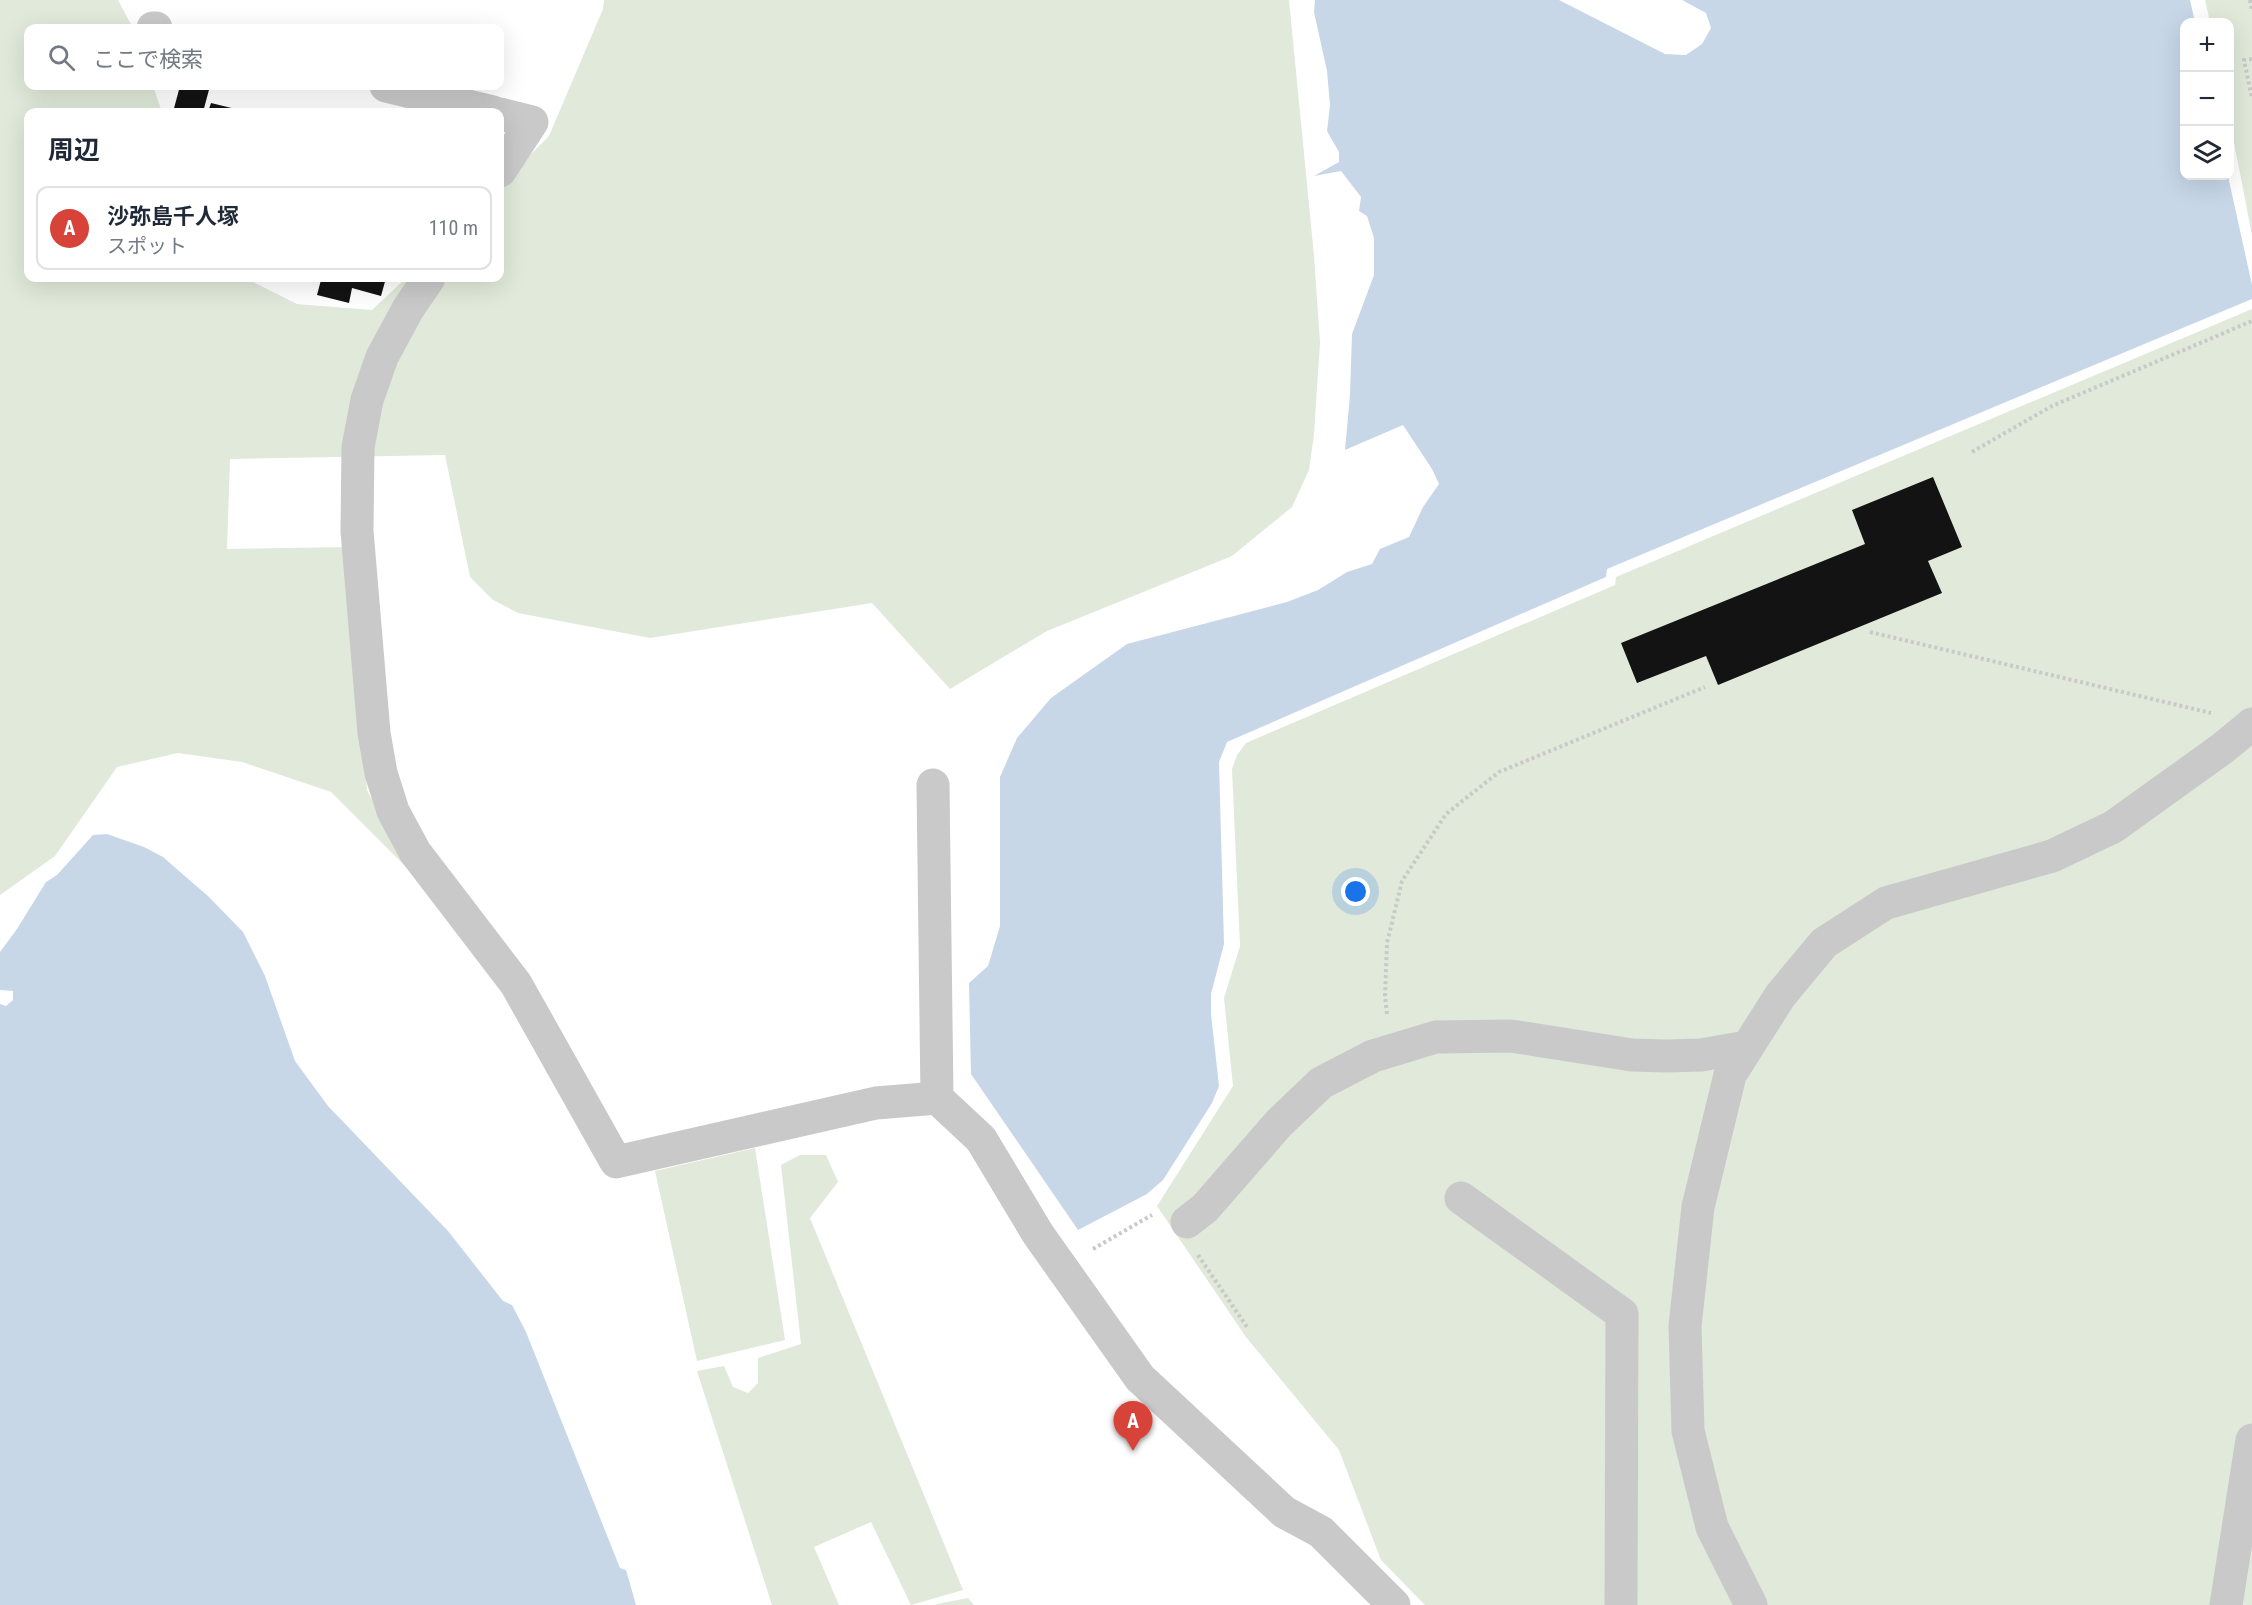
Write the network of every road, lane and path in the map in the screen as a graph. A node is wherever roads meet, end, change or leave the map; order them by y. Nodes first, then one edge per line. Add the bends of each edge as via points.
1 (2250, 0) edge
2 (2252, 11) edge
3 (2252, 59) edge
4 (402, 90) edge
5 (2252, 98) edge
6 (477, 108) edge
7 (504, 115) edge
8 (504, 165) edge
9 (426, 282) edge
10 (2252, 321) edge
11 (1972, 452) dead end
12 (1870, 632) dead end
13 (1706, 687) dead end
14 (2249, 727) edge
15 (933, 785) dead end
16 (1748, 1047) junction
17 (1392, 1051) junction
18 (938, 1098) junction
19 (1461, 1198) dead end
20 (1179, 1228) junction
21 (1062, 1267) junction
22 (1247, 1327) dead end
23 (2252, 1440) edge
24 (1394, 1605) edge
25 (1621, 1605) edge
26 (1751, 1605) edge
27 (2226, 1605) edge

1 - 2 path
3 - 5 path via 2244,60
4 - 6 street
7 - 8 street via 532,122
9 - 18 street via 382,357 367,400 358,447 357,531 374,733 393,811 415,852 516,984 616,1162 876,1103
10 - 11 path via 2052,406
12 - 14 path via 2227,716
13 - 17 path via 1499,772 1446,814 1402,881 1387,943 1385,996
14 - 16 street via 2103,832 2052,856 1886,903 1824,943 1780,996
15 - 18 street
16 - 17 street via 1701,1054 1632,1054 1511,1036 1436,1037
16 - 26 street via 1730,1075 1698,1207 1685,1326 1688,1431 1712,1527
17 - 20 street via 1373,1056 1321,1083 1279,1123 1205,1208
18 - 21 street via 981,1139
19 - 25 street via 1622,1314
20 - 21 path
20 - 22 path
21 - 24 street via 1140,1378 1284,1512 1321,1532
23 - 27 street

